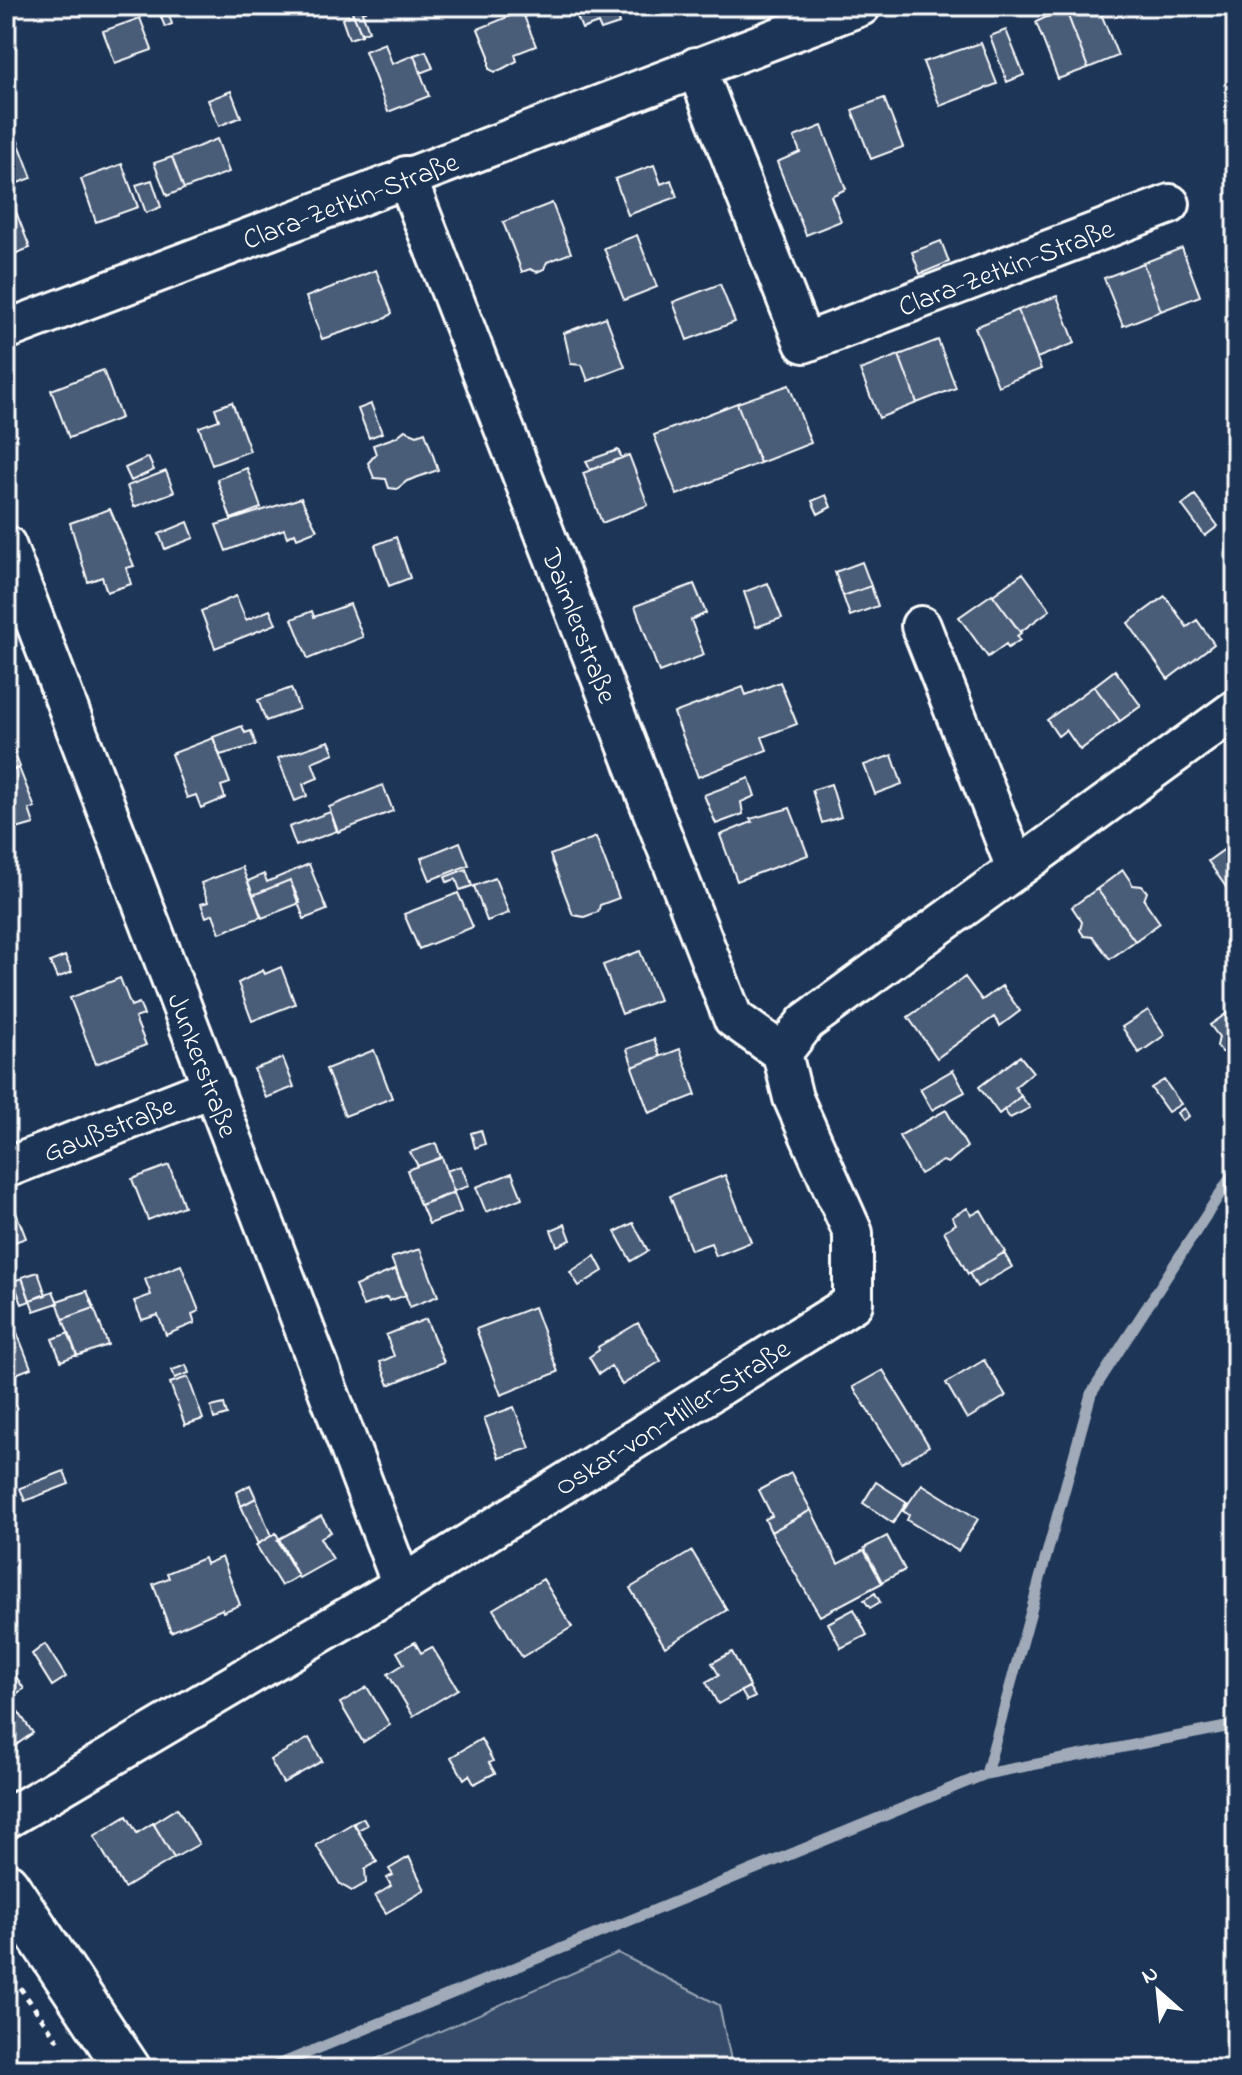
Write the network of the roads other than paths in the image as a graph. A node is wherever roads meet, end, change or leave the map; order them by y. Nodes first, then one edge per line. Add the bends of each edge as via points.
1 (861, 6) edge
2 (696, 67) junction
3 (406, 176) junction
4 (1170, 204) dead end
5 (6, 330) edge
6 (6, 545) edge
7 (921, 626) dead end
8 (1236, 709) edge
9 (1016, 868) junction
10 (782, 1053) junction
11 (213, 1087) junction
12 (6, 1168) edge
13 (402, 1585) junction
14 (6, 1819) edge
15 (11, 1901) edge
16 (128, 2069) edge

1 - 2 street, Clara-Zetkin-Straße
2 - 3 street, Clara-Zetkin-Straße
2 - 4 street, Clara-Zetkin-Straße via 804,343
3 - 5 street, Clara-Zetkin-Straße
3 - 10 street, Daimlerstraße via 733,1018
6 - 11 street, Junkerstraße
7 - 9 street
8 - 9 street
9 - 10 street via 806,1022
10 - 13 street, Oskar-von-Miller-Straße via 793,1098 853,1233 853,1303
11 - 12 street, Gaußstraße
11 - 13 street, Junkerstraße
13 - 14 street, Oskar-von-Miller-Straße
15 - 16 street

